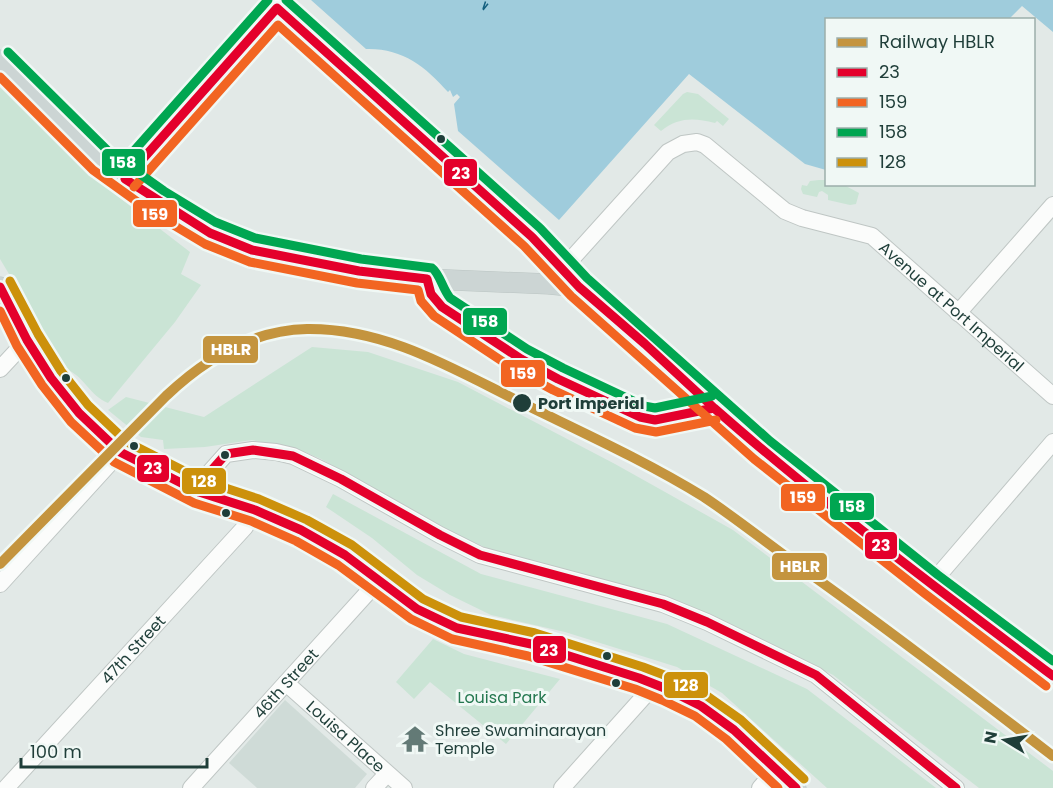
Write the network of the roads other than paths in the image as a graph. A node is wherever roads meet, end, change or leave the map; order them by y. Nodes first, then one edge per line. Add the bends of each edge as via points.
1 (272, 4) edge
2 (0, 60) edge
3 (124, 179) junction
4 (1053, 205) edge
5 (562, 269) junction
6 (549, 284) junction
7 (0, 287) edge
8 (579, 287) junction
9 (958, 313) junction
10 (27, 340) junction
11 (0, 369) edge
12 (1053, 396) edge
13 (1053, 442) edge
14 (120, 452) junction
15 (199, 492) junction
16 (255, 510) junction
17 (379, 580) junction
18 (0, 584) edge
19 (931, 584) junction
20 (1053, 675) edge
21 (286, 683) junction
22 (656, 683) junction
23 (777, 769) junction
24 (387, 774) junction
25 (6, 788) edge
26 (192, 788) edge
27 (375, 788) edge
28 (404, 788) edge
29 (562, 788) edge
30 (759, 788) edge
31 (796, 788) edge
32 (956, 788) edge

1 - 3 street
1 - 5 street via 524,229
2 - 3 main road
3 - 6 main road via 210,233 252,250 359,271 427,279
4 - 9 street
5 - 6 street
5 - 8 street
5 - 9 street, Avenue at Port Imperial via 668,152 697,142 713,150 785,211 872,237
6 - 8 main road
7 - 10 main road
8 - 19 main road via 762,450
9 - 12 street, Avenue at Port Imperial
10 - 11 street
10 - 14 main road via 79,413
13 - 19 street
14 - 15 main road
14 - 18 street
15 - 16 main road
15 - 32 street via 226,454 253,450 293,456 341,478 480,555 663,604 816,675
16 - 17 main road via 301,530
16 - 25 street, 47th Street via 245,527
17 - 21 street, 46th Street
17 - 22 main road via 417,609 457,628 531,644
19 - 20 main road
21 - 24 street, Louisa Place
21 - 26 street, 46th Street
22 - 23 main road via 701,706
22 - 29 street
23 - 30 street
23 - 31 main road
24 - 27 street
24 - 28 street, Louisa Place

